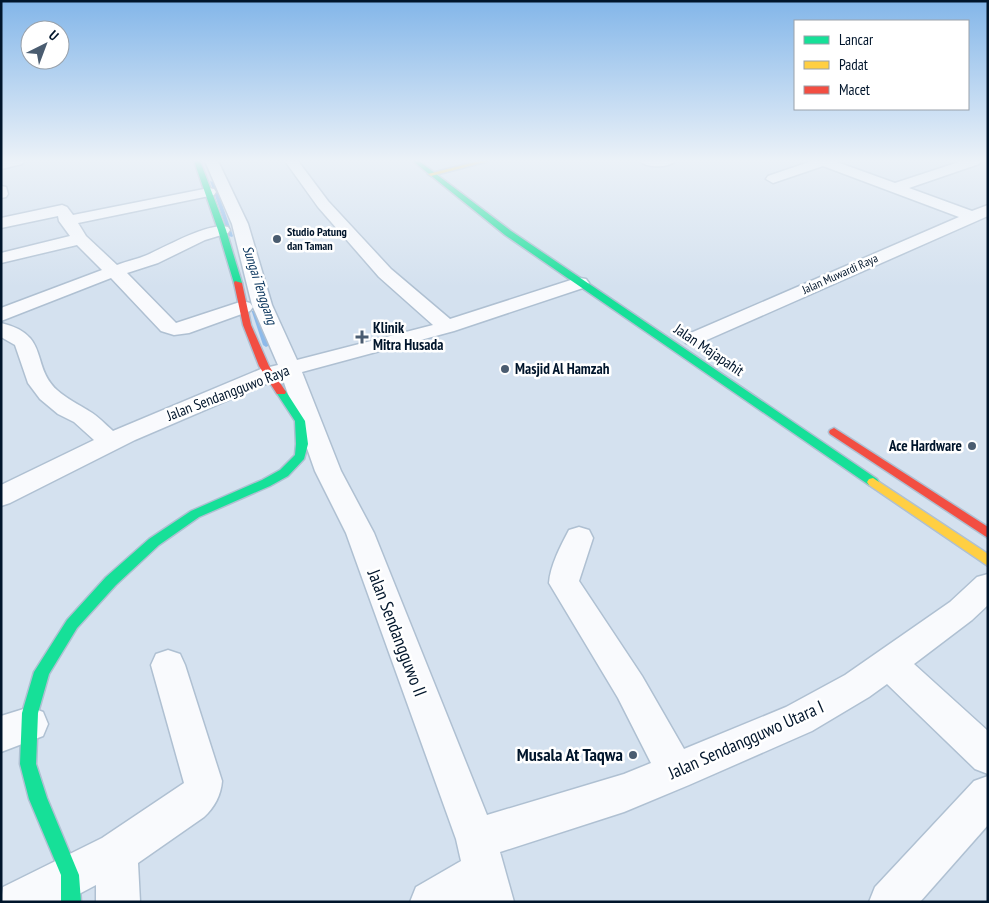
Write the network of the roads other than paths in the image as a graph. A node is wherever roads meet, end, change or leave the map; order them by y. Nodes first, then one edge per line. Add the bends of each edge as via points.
1 (154, 203) edge
2 (213, 203) edge
3 (230, 203) edge
4 (322, 203) edge
5 (474, 203) edge
6 (483, 203) edge
7 (947, 203) edge
8 (979, 213) edge
9 (67, 221) junction
10 (1, 224) edge
11 (222, 230) junction
12 (524, 230) dead end
13 (80, 239) junction
14 (1, 258) edge
15 (114, 271) junction
16 (580, 283) junction
17 (243, 307) junction
18 (648, 310) dead end
19 (1, 316) edge
20 (631, 316) junction
21 (447, 327) junction
22 (1, 329) edge
23 (695, 341) dead end
24 (280, 371) junction
25 (825, 426) dead end
26 (110, 441) junction
27 (1, 496) edge
28 (988, 533) edge
29 (579, 538) dead end
30 (988, 561) edge
31 (988, 586) edge
32 (889, 663) junction
33 (168, 666) dead end
34 (16, 729) edge
35 (988, 756) edge
36 (676, 772) junction
37 (988, 795) edge
38 (117, 853) junction
39 (485, 870) edge
40 (70, 888) edge
41 (18, 902) edge
42 (118, 902) edge
43 (432, 902) edge
44 (890, 902) edge

1 - 9 street
2 - 11 main road
3 - 24 street, Jalan Sendangguwo II via 240,224
4 - 21 street via 385,273
5 - 16 main road, Jalan Majapahit via 512,236
6 - 12 main road, Jalan Majapahit
7 - 8 street
8 - 23 street, Jalan Muwardi Raya
9 - 10 street via 59,210
9 - 13 street
11 - 15 street
11 - 17 main road
13 - 14 street
13 - 15 street
15 - 17 street via 168,327 174,329
15 - 19 street
16 - 20 main road, Jalan Majapahit
16 - 21 street, Jalan Sendangguwo Raya
17 - 24 main road via 247,325
18 - 20 main road
20 - 30 main road, Jalan Majapahit
21 - 24 street, Jalan Sendangguwo Raya
22 - 26 street via 25,344 39,383 48,394
24 - 26 street, Jalan Sendangguwo Raya
24 - 34 main road via 300,421 300,456 284,473 266,483 195,514 154,542 111,581 72,624 42,672 30,713
24 - 39 street, Jalan Sendangguwo II via 360,533
25 - 28 main road
26 - 27 street, Jalan Sendangguwo Raya
29 - 36 street via 564,584 630,687
31 - 32 street, Jalan Sendangguwo Utara I via 961,611
32 - 35 street
32 - 36 street, Jalan Sendangguwo Utara I via 800,719
33 - 38 street via 203,789 190,804
34 - 40 main road
36 - 39 street, Jalan Sendangguwo Utara I via 624,792
37 - 44 street
38 - 40 street
38 - 42 street
39 - 43 street, Jalan Sendangguwo Utara I
40 - 41 street

